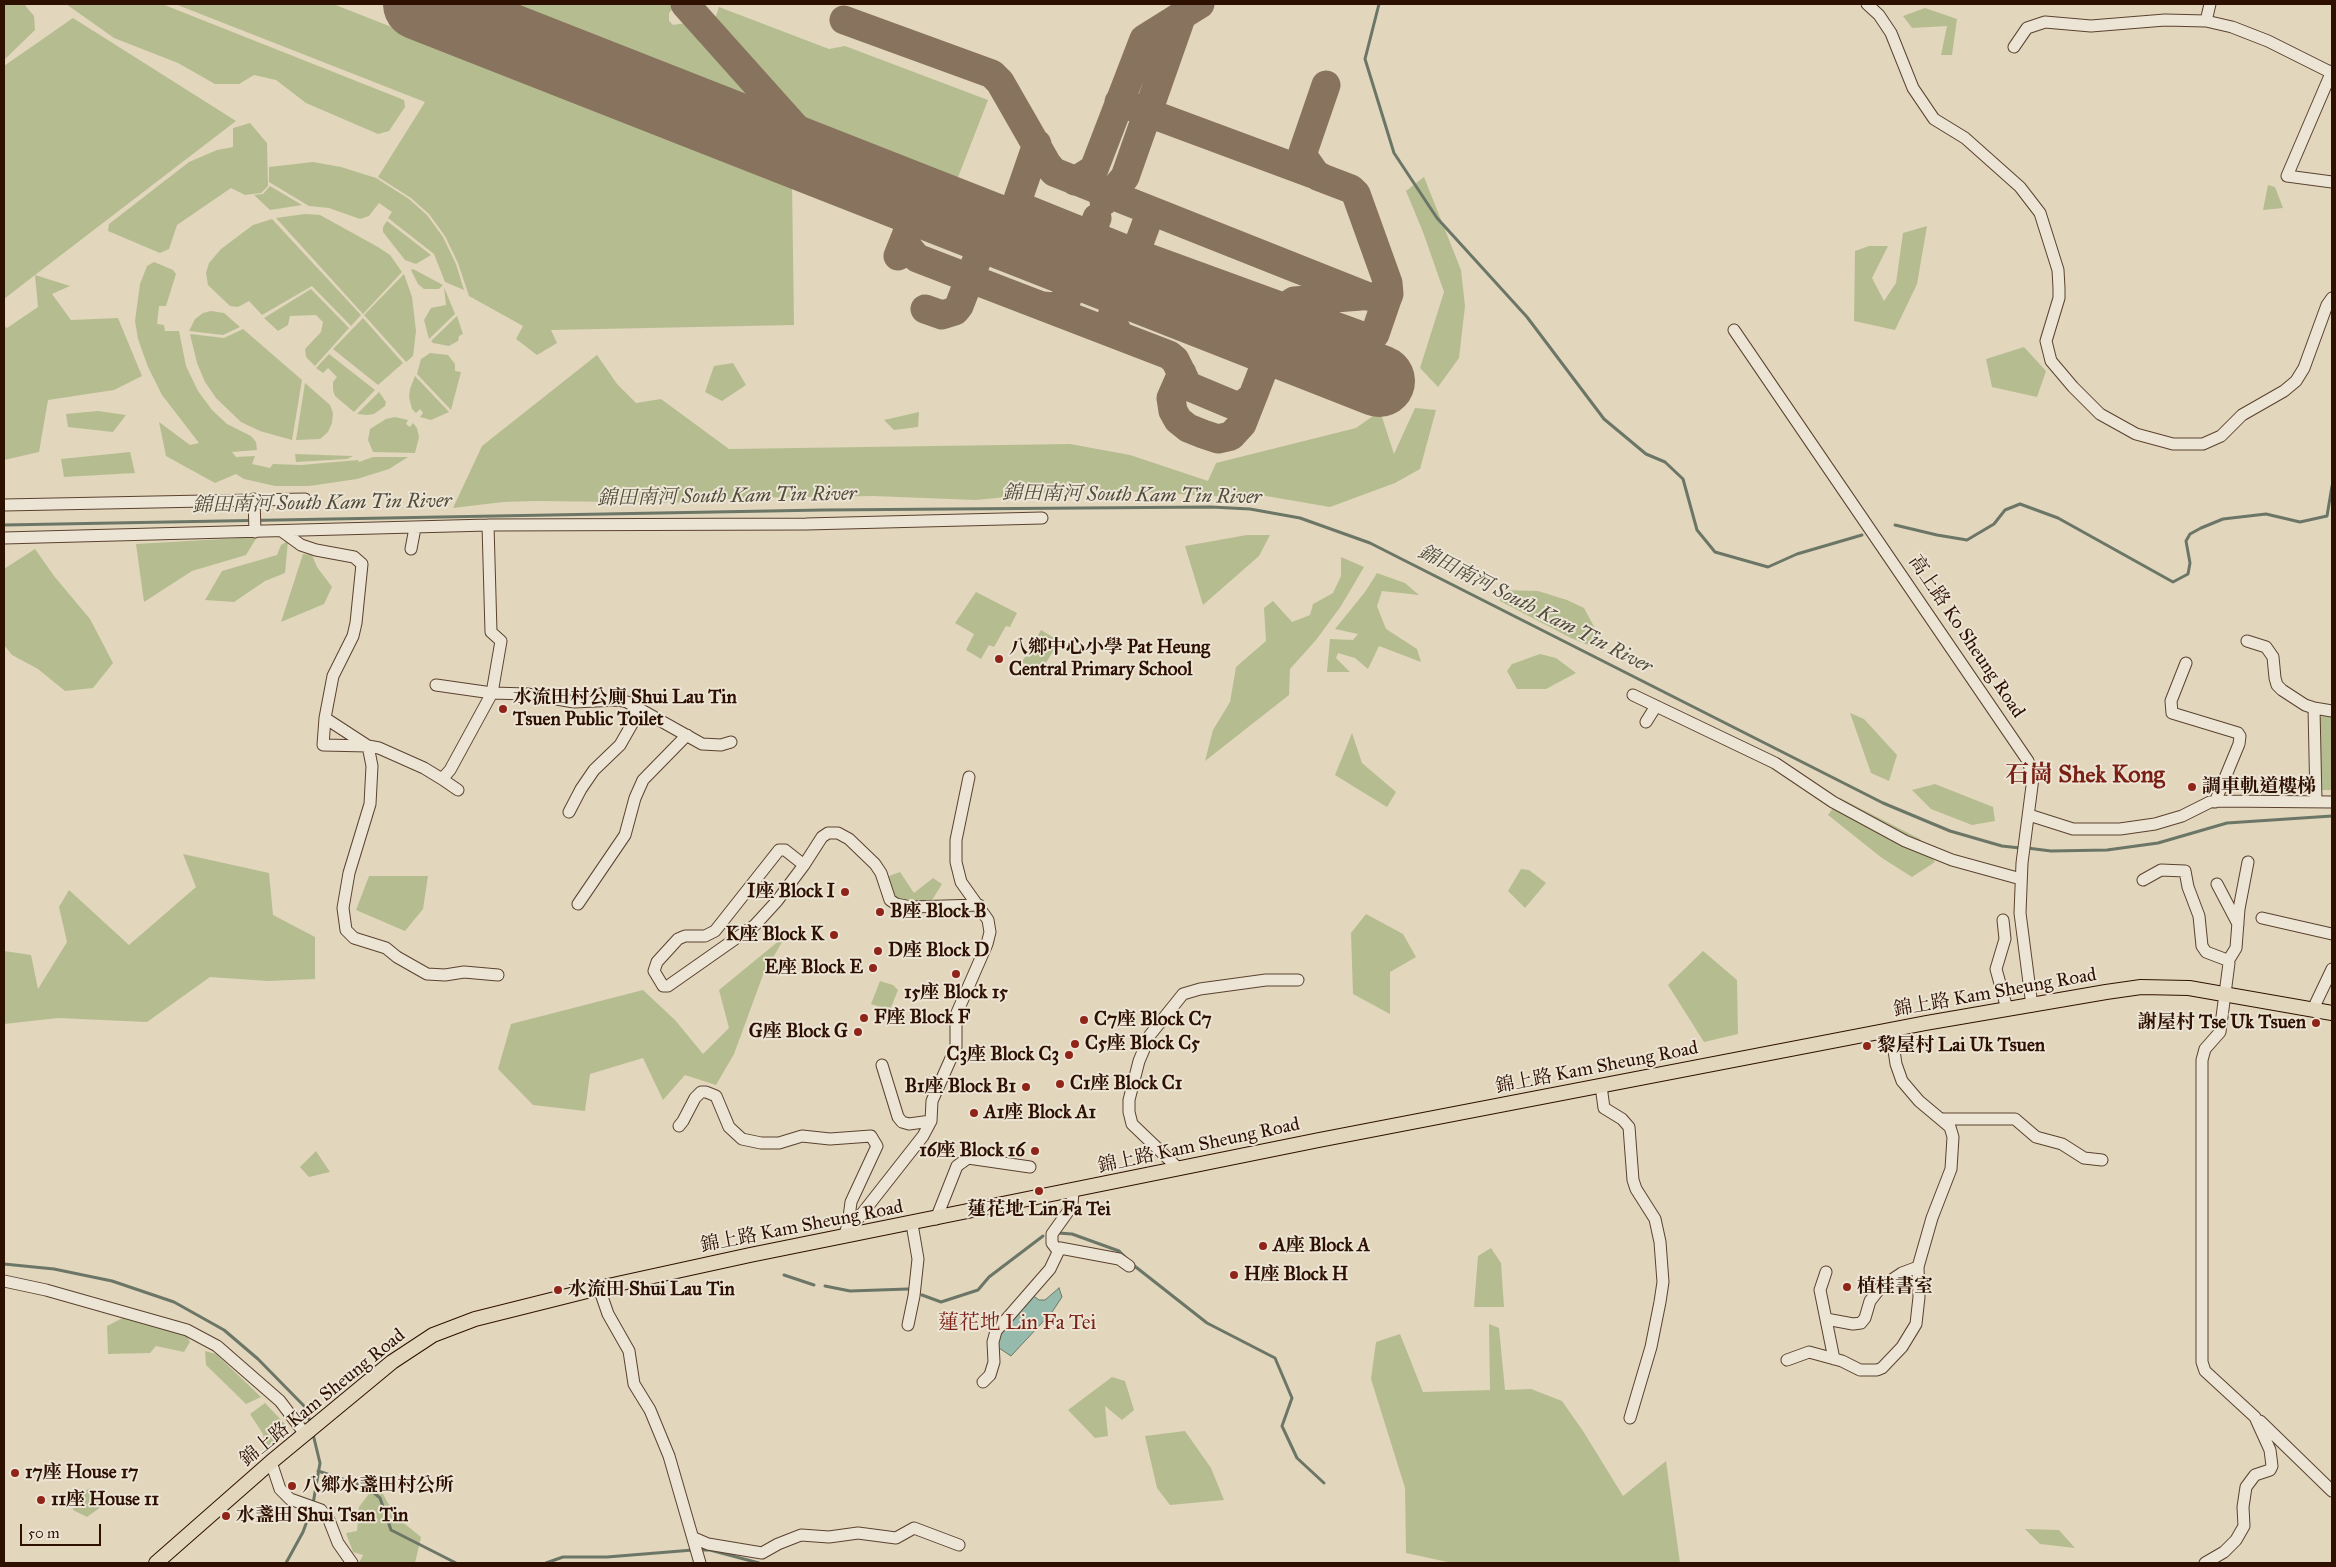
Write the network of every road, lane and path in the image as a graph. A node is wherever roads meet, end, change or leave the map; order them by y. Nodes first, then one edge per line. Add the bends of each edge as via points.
1 (1867, 4) edge
2 (2210, 4) edge
3 (2206, 21) junction
4 (2014, 47) dead end
5 (2332, 72) edge
6 (2332, 182) edge
7 (2332, 298) edge
8 (1734, 330) dead end
9 (305, 499) dead end
10 (254, 500) junction
11 (4, 505) edge
12 (1042, 518) dead end
13 (488, 525) junction
14 (416, 528) junction
15 (256, 532) junction
16 (283, 532) junction
17 (4, 538) edge
18 (411, 549) dead end
19 (2247, 641) dead end
20 (2186, 663) dead end
21 (436, 685) dead end
22 (492, 693) junction
23 (1633, 695) dead end
24 (1656, 706) junction
25 (637, 708) junction
26 (2314, 708) junction
27 (2332, 711) edge
28 (325, 718) junction
29 (1646, 722) dead end
30 (687, 735) junction
31 (731, 742) dead end
32 (368, 746) junction
33 (968, 777) dead end
34 (442, 779) junction
35 (458, 790) dead end
36 (2215, 802) junction
37 (2316, 802) junction
38 (2332, 802) edge
39 (570, 812) dead end
40 (2029, 815) junction
41 (2248, 862) dead end
42 (804, 865) junction
43 (2021, 874) junction
44 (2143, 880) dead end
45 (2217, 884) dead end
46 (578, 904) dead end
47 (980, 905) junction
48 (2262, 918) dead end
49 (2003, 920) dead end
50 (2238, 924) junction
51 (2332, 934) edge
52 (2228, 961) junction
53 (2332, 969) edge
54 (498, 975) dead end
55 (1298, 980) dead end
56 (2225, 993) junction
57 (2032, 1006) junction
58 (2313, 1009) junction
59 (2007, 1010) junction
60 (2332, 1013) edge
61 (1891, 1030) junction
62 (882, 1065) dead end
63 (1601, 1086) junction
64 (1943, 1119) junction
65 (931, 1120) junction
66 (678, 1126) dead end
67 (2102, 1160) dead end
68 (1030, 1167) dead end
69 (1179, 1169) junction
70 (1072, 1191) junction
71 (936, 1219) junction
72 (912, 1224) junction
73 (846, 1231) junction
74 (1058, 1250) junction
75 (1129, 1266) dead end
76 (1918, 1267) junction
77 (1826, 1272) dead end
78 (4, 1281) edge
79 (599, 1288) junction
80 (1826, 1319) junction
81 (908, 1325) dead end
82 (1834, 1359) junction
83 (1787, 1360) dead end
84 (983, 1382) dead end
85 (2255, 1416) junction
86 (1630, 1418) dead end
87 (306, 1433) junction
88 (271, 1462) junction
89 (2332, 1491) edge
90 (959, 1544) dead end
91 (697, 1550) edge
92 (156, 1563) edge
93 (352, 1563) edge
94 (2205, 1563) edge

1 - 7 street via 1880,15 1891,33 1913,88 1934,119 1965,138 2020,187 2040,213 2058,270 2059,288 2046,341 2052,361 2100,414 2136,434 2173,444 2203,444 2221,436 2242,416 2296,381
2 - 3 street
3 - 4 street via 2165,20 2091,26 2045,22 2027,28
3 - 5 street via 2268,41
5 - 6 street via 2286,176
8 - 40 street, 高上路 Ko Sheung Road via 2023,754 2033,778
9 - 10 street
10 - 11 street
10 - 15 street
12 - 13 street via 806,524
13 - 14 street
13 - 22 street via 491,632 500,641
14 - 16 street
14 - 18 street
15 - 16 street
15 - 17 street
16 - 28 street via 301,545 354,557 362,564 353,636 333,676
19 - 26 street via 2266,647 2273,657 2275,678 2282,690
20 - 36 street via 2171,701 2172,713 2240,736
21 - 22 street
22 - 25 street via 527,694 574,702 618,700
22 - 34 street
23 - 24 street
24 - 29 street
24 - 43 street via 1775,763 1833,802 1906,841 1952,860
25 - 30 street
25 - 39 street via 620,745 594,770
26 - 27 street
26 - 37 street
28 - 32 street
28 - 32 street via 323,745
30 - 31 street via 702,744
30 - 46 street via 643,780 625,835
32 - 34 street via 401,757
32 - 54 street via 372,766 370,804 348,873 343,908 346,930 354,938 386,948 428,974 464,972
33 - 47 street via 956,840 956,862 961,882
34 - 35 street
36 - 37 street
36 - 40 street via 2154,824 2120,829 2073,829
37 - 38 street
40 - 43 street, 高上路 Ko Sheung Road
41 - 50 street
42 - 42 street via 784,850 779,850 715,931 705,936 678,939 656,962 654,971 663,986 668,986 755,926
42 - 47 street via 822,837 838,833 850,839 875,864 890,900 896,904 911,907
43 - 57 street, 高上路 Ko Sheung Road via 2020,913
44 - 52 street via 2161,870 2185,870 2200,916 2204,949
45 - 50 street
47 - 65 street via 988,920 988,944 956,1015 956,1048 932,1101
48 - 51 street
49 - 59 street via 2004,940 1996,969
50 - 52 street via 2236,948
52 - 56 street
53 - 58 street
55 - 69 street via 1266,980 1183,994 1150,1034 1139,1061 1129,1112 1132,1124
56 - 57 main road, 錦上路 Kam Sheung Road via 2141,987
56 - 58 main road, 錦上路 Kam Sheung Road
56 - 85 street via 2220,1032 2205,1049 2202,1060 2202,1362 2206,1371
57 - 59 main road, 錦上路 Kam Sheung Road
58 - 60 main road, 錦上路 Kam Sheung Road
59 - 61 main road, 錦上路 Kam Sheung Road
61 - 63 main road, 錦上路 Kam Sheung Road
61 - 64 street via 1902,1081 1919,1101
62 - 65 street via 902,1122
63 - 69 main road, 錦上路 Kam Sheung Road
63 - 86 street via 1604,1108 1622,1119 1629,1128 1633,1180 1655,1219 1660,1242 1663,1282 1660,1302 1651,1347
64 - 67 street via 2015,1119 2036,1137 2062,1144 2084,1158
64 - 76 street via 1952,1131 1953,1158
65 - 73 street via 923,1136
66 - 73 street via 695,1098 706,1092 716,1096 729,1127 742,1139 779,1143 802,1136 830,1139 871,1136 877,1146 851,1202
68 - 71 street via 968,1158 957,1166
69 - 70 main road, 錦上路 Kam Sheung Road
70 - 71 main road, 錦上路 Kam Sheung Road
70 - 74 street via 1072,1206 1052,1234 1052,1243
71 - 72 main road, 錦上路 Kam Sheung Road
72 - 73 main road, 錦上路 Kam Sheung Road
72 - 81 street via 918,1259
73 - 79 main road, 錦上路 Kam Sheung Road
74 - 75 street via 1064,1247 1119,1259
74 - 84 street via 1050,1269 996,1330 994,1362 990,1375
76 - 80 street via 1881,1287 1870,1301 1861,1323
76 - 82 street via 1919,1310 1913,1330 1902,1347 1882,1368 1872,1371 1860,1370
77 - 80 street via 1820,1290
78 - 87 street via 187,1330 217,1346 280,1401
79 - 87 main road, 錦上路 Kam Sheung Road via 475,1319 433,1335 392,1362
79 - 91 street via 608,1314 629,1351 634,1384 650,1410 669,1456
80 - 82 street
82 - 83 street via 1809,1352
85 - 89 street
85 - 94 street via 2270,1450 2272,1466 2270,1470 2255,1475 2246,1487 2244,1526 2236,1540
87 - 88 main road, 錦上路 Kam Sheung Road
88 - 92 main road, 錦上路 Kam Sheung Road
88 - 93 street via 280,1489 290,1499 321,1510
90 - 91 street via 914,1528 896,1538 858,1533 830,1537 801,1535 762,1553 708,1544

